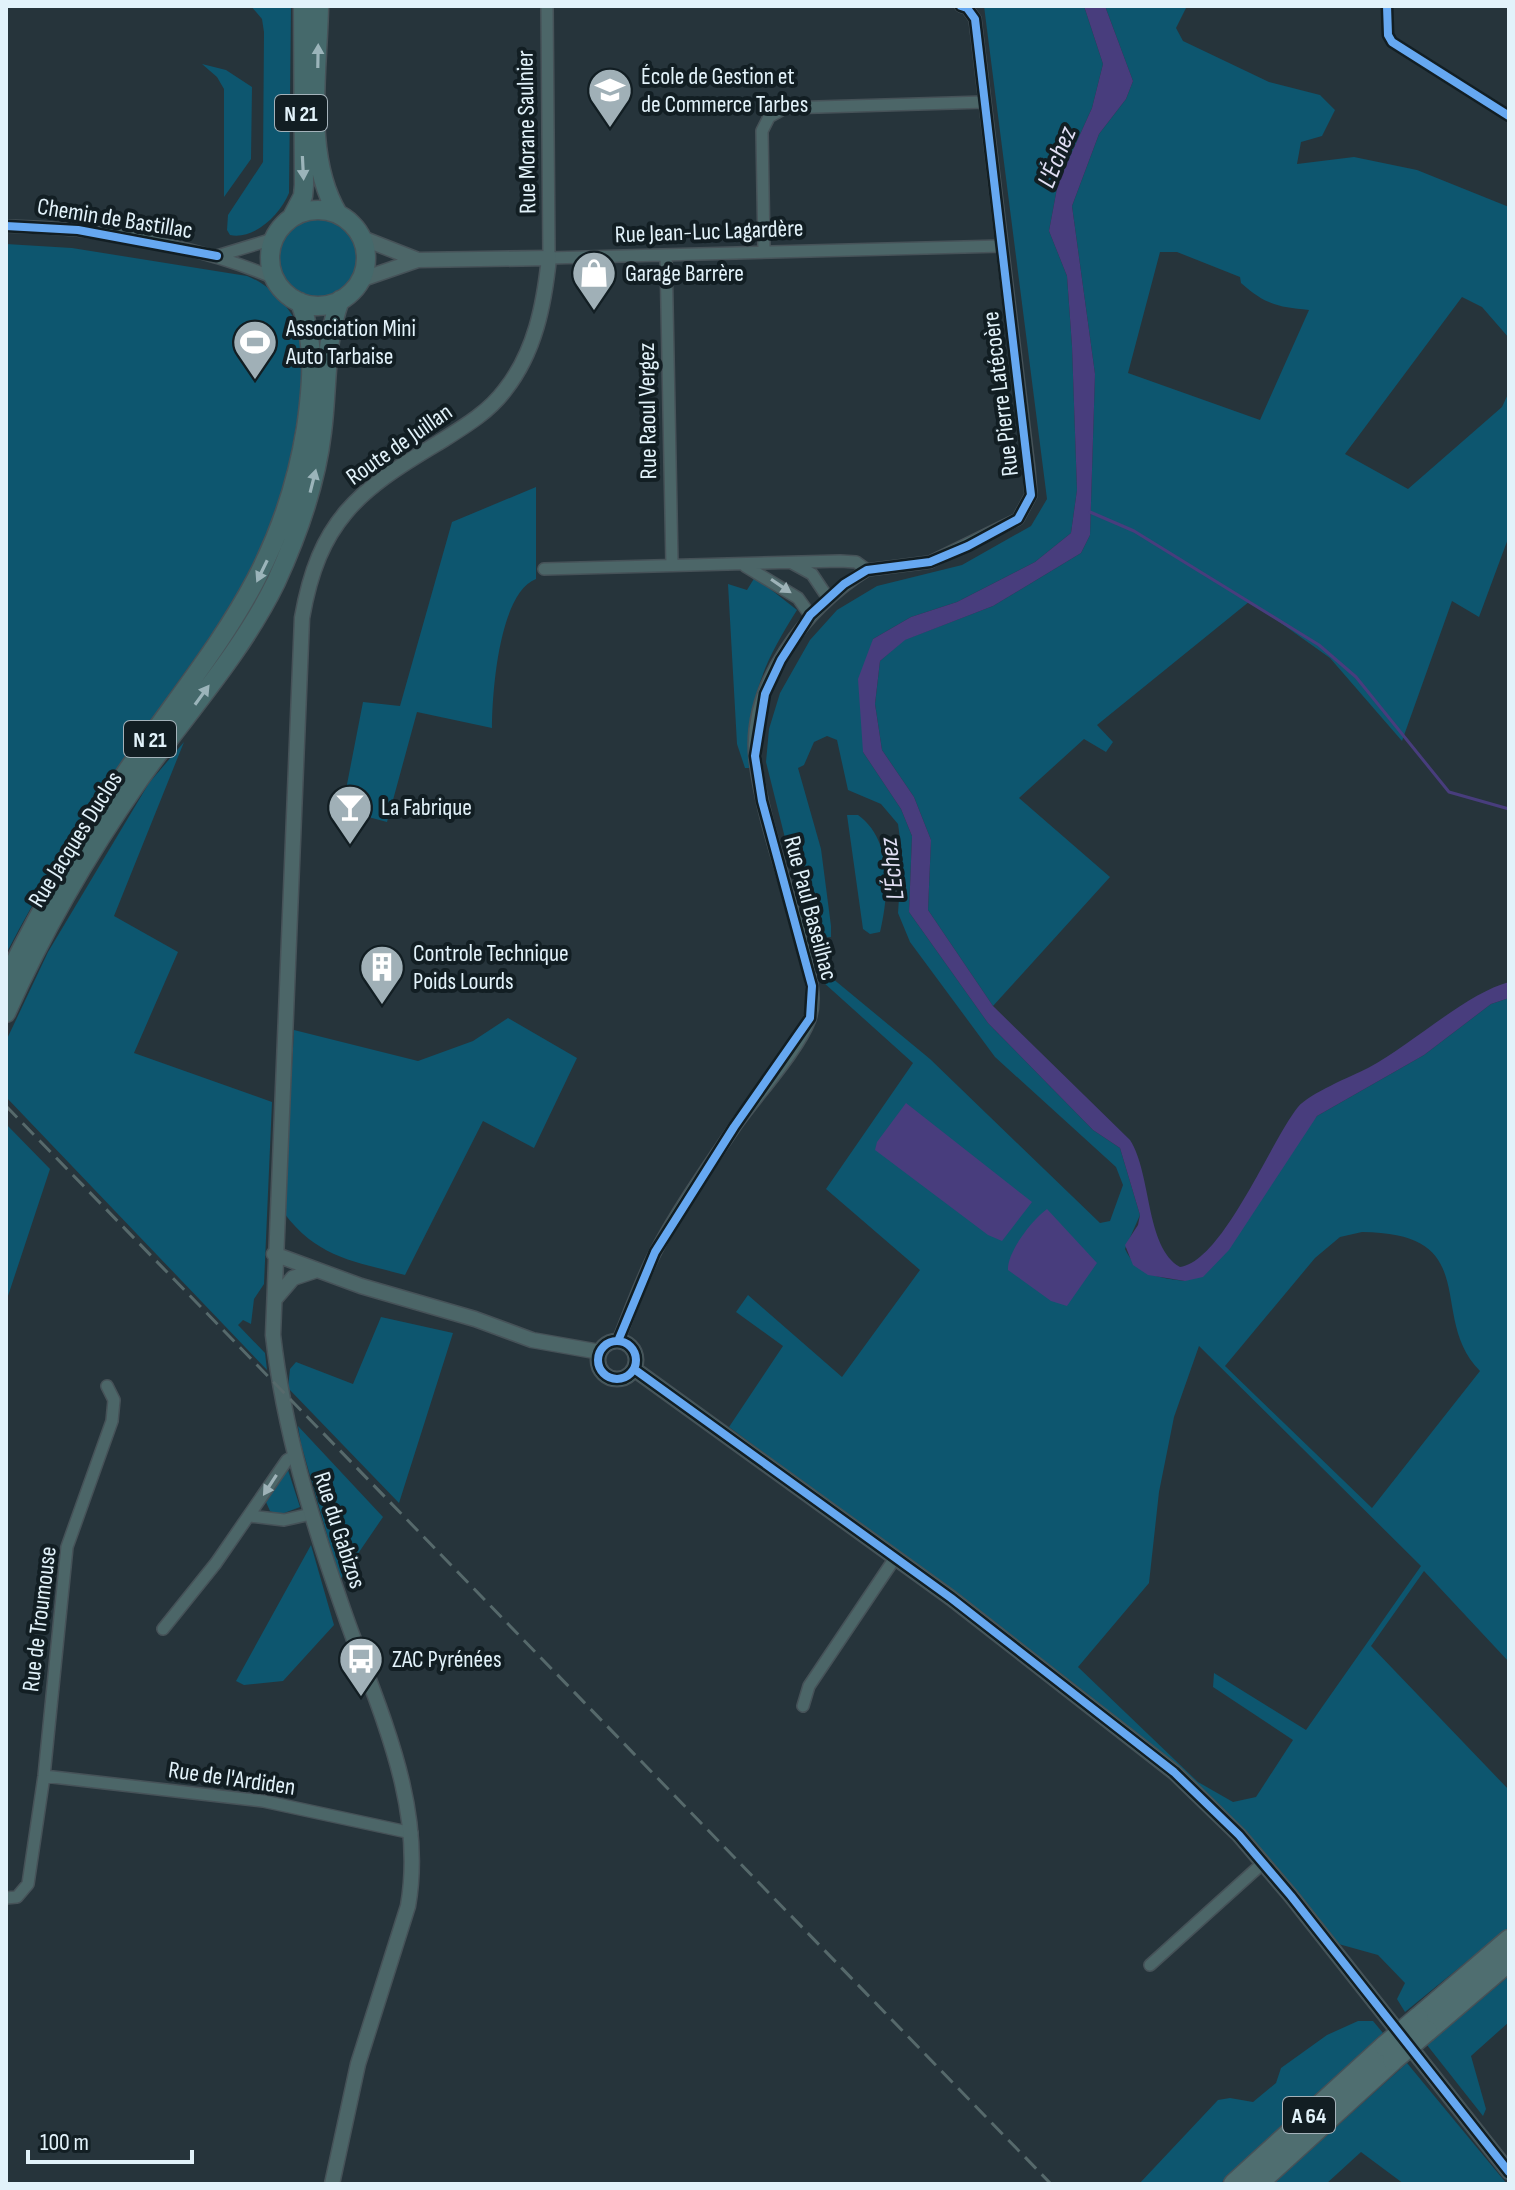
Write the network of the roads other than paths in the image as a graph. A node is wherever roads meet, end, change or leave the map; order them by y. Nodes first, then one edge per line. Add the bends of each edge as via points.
1 (303, 6) edge
2 (319, 6) edge
3 (547, 6) edge
4 (961, 6) edge
5 (985, 102) junction
6 (338, 214) junction
7 (292, 217) junction
8 (6, 226) edge
9 (362, 238) junction
10 (273, 239) junction
11 (1002, 246) junction
12 (764, 251) junction
13 (666, 255) junction
14 (217, 256) junction
15 (549, 258) junction
16 (418, 260) junction
17 (274, 278) junction
18 (360, 280) junction
19 (340, 300) junction
20 (300, 302) junction
21 (791, 562) junction
22 (672, 565) junction
23 (744, 566) junction
24 (544, 569) dead end
25 (867, 570) junction
26 (828, 598) junction
27 (810, 615) junction
28 (293, 871) joint
29 (6, 980) edge
30 (6, 1013) edge
31 (274, 1254) junction
32 (317, 1270) junction
33 (273, 1303) junction
34 (618, 1341) junction
35 (600, 1352) junction
36 (634, 1369) junction
37 (107, 1386) dead end
38 (294, 1456) junction
39 (311, 1514) junction
40 (250, 1516) junction
41 (895, 1558) junction
42 (163, 1629) dead end
43 (803, 1706) dead end
44 (44, 1776) junction
45 (412, 1833) junction
46 (1263, 1863) junction
47 (6, 1898) edge
48 (1509, 1940) edge
49 (1509, 1961) edge
50 (1150, 1965) dead end
51 (1422, 2024) junction
52 (1389, 2053) junction
53 (1509, 2172) edge
54 (332, 2184) edge
55 (1234, 2184) edge
56 (1257, 2184) edge

1 -> 7 main road, N 21 via 304,185
6 -> 2 main road, N 21 via 323,184 319,148
3 - 15 street, Rue Morane Saulnier
4 - 5 street, Rue Pierre Latécoère via 975,19
5 - 11 street, Rue Pierre Latécoère
5 - 12 street via 785,108 769,117 762,131
6 - 7 main road via 315,209
6 - 9 main road
7 - 10 main road
8 - 14 street, Chemin de Bastillac via 78,230
9 - 16 street, Rue Jean-Luc Lagardère
9 - 18 main road via 366,252
10 - 14 street, Chemin de Bastillac
10 - 17 main road
11 - 12 street, Rue Jean-Luc Lagardère
11 - 25 street, Rue Pierre Latécoère via 1029,469 1028,504 1018,519 943,557
12 - 13 street, Rue Jean-Luc Lagardère
13 - 15 street, Rue Jean-Luc Lagardère
13 - 22 street, Rue Raoul Vergez
14 - 17 street, Chemin de Bastillac
15 - 16 street, Rue Jean-Luc Lagardère
15 - 28 street, Route de Juillan via 538,326 504,392 487,410 357,496 326,540 309,580 302,618
16 - 18 street, Rue Jean-Luc Lagardère
17 - 20 main road
18 - 19 main road
19 - 20 main road via 327,305
30 -> 19 main road, Rue Jacques Duclos / N 21 via 98,841 254,621 276,580 317,464 327,343
20 -> 29 main road, Rue Jacques Duclos / N 21 via 311,343 308,415 291,499 273,548 225,635 79,844
21 - 23 street, Rue Pierre Latécoère
21 - 25 street, Rue Pierre Latécoère via 856,562
21 - 26 street via 812,574
22 - 23 street, Rue Pierre Latécoère
22 - 24 street, Rue Pierre Latécoère
23 -> 27 street, Rue Pierre Latécoère via 798,598
25 - 26 street, Rue Paul Baseilhac
26 - 27 street, Rue Paul Baseilhac
27 - 34 street, Rue Paul Baseilhac via 765,694 755,756 762,801 812,986 810,1018 655,1252
28 - 31 street, Rue du Gabizos
31 - 32 street
31 - 33 street, Rue du Gabizos
32 - 33 street via 293,1278
32 - 35 street via 532,1340
33 - 38 street, Rue du Gabizos via 280,1398
34 - 35 street
34 - 36 street via 635,1353
35 - 36 street via 599,1366 609,1377 624,1378
36 - 41 street
37 - 44 street, Rue de Troumouse via 114,1400 112,1421 67,1547
38 - 39 street, Rue du Gabizos
38 -> 40 street
39 - 40 street via 284,1520
39 - 45 street, Rue du Gabizos via 396,1752
40 - 42 street
41 - 43 street via 809,1686
41 - 46 street via 1174,1772
44 - 45 street, Rue de l'Ardiden via 263,1801
44 - 47 street, Rue de Troumouse via 28,1884 17,1897
45 - 54 street, Rue du Gabizos via 408,1906 358,2064
46 - 50 street
46 - 53 street
48 - 51 highway, A 64
49 - 51 highway, A 64
51 - 52 highway, A 64, bridge
52 - 55 highway, A 64
52 - 56 highway, A 64

